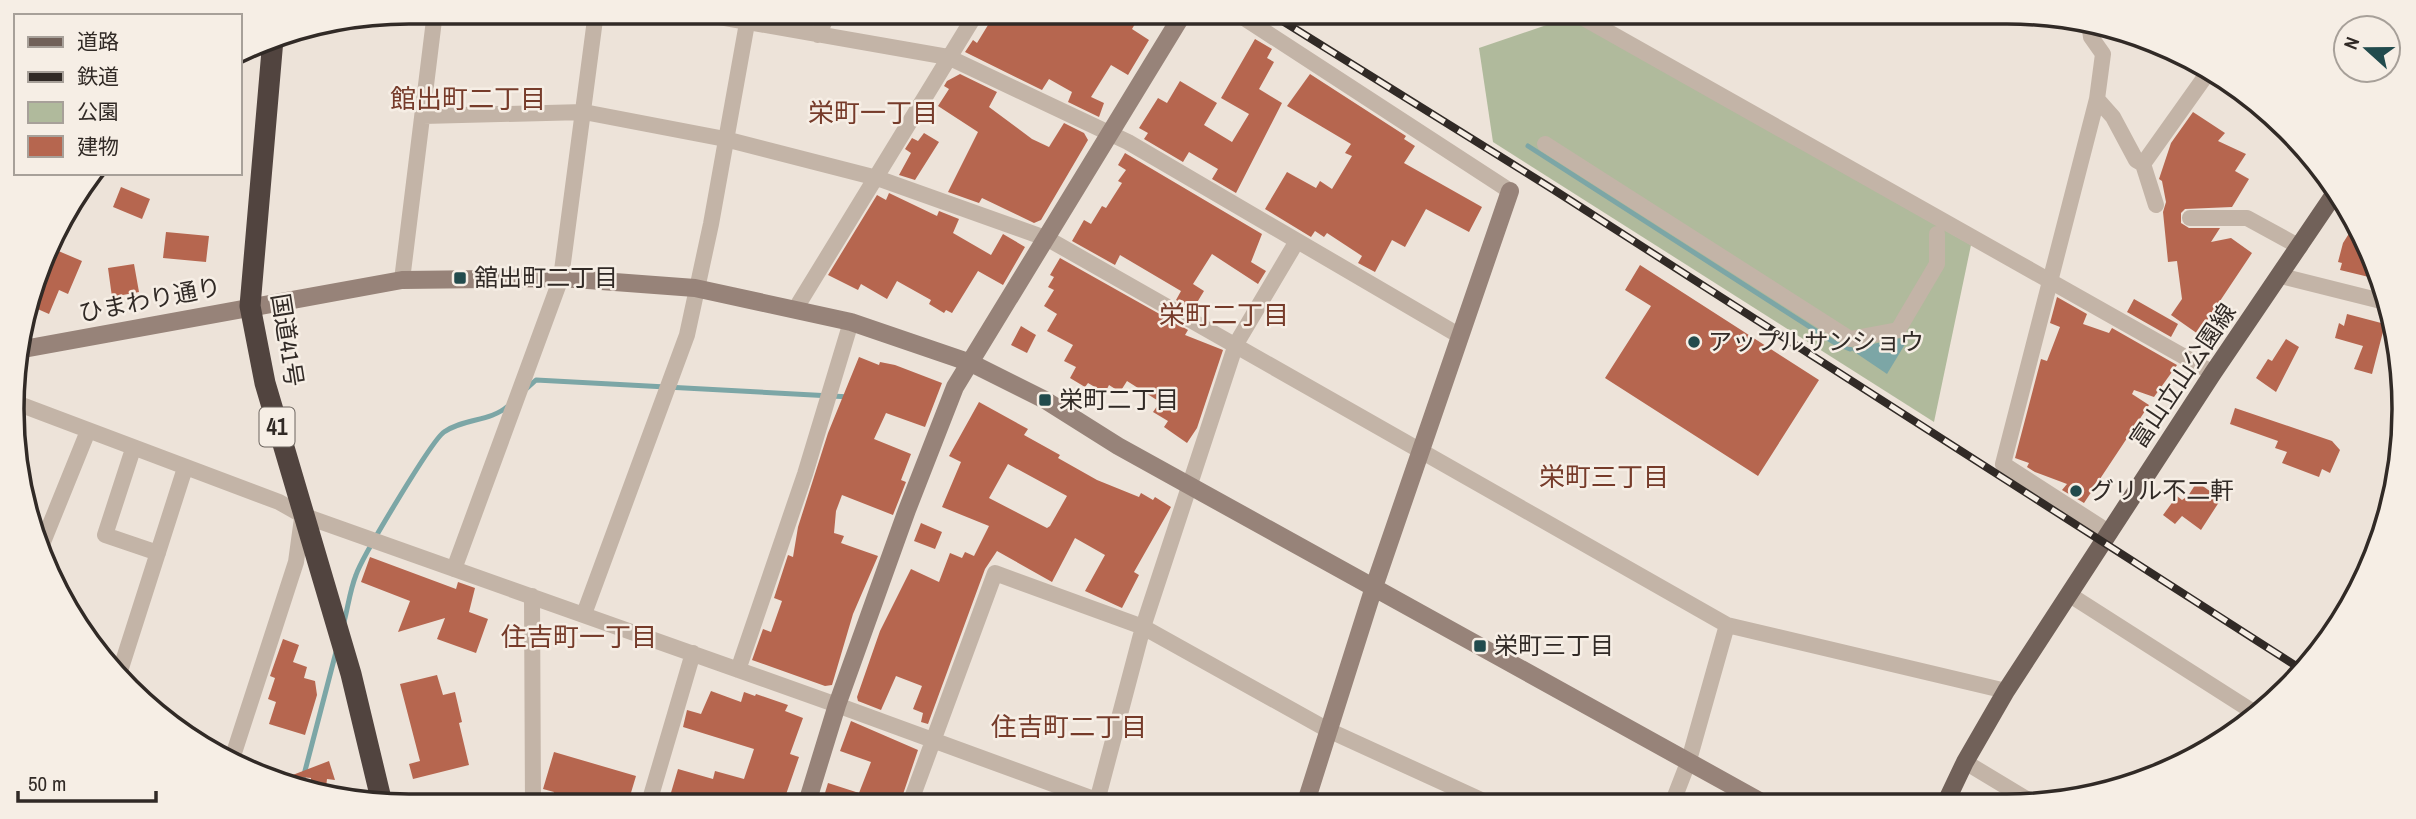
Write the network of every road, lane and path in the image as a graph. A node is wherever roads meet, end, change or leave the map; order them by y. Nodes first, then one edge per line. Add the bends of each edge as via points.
1 (434, 24) edge
2 (595, 24) edge
3 (747, 24) edge
4 (775, 24) edge
5 (823, 24) edge
6 (969, 24) edge
7 (1177, 24) edge
8 (1253, 24) edge
9 (1594, 24) edge
10 (2091, 34) edge
11 (818, 35) junction
12 (271, 51) edge
13 (948, 57) junction
14 (2204, 79) edge
15 (2097, 99) junction
16 (584, 112) junction
17 (423, 116) junction
18 (1110, 135) junction
19 (725, 139) junction
20 (1545, 144) dead end
21 (2143, 164) junction
22 (877, 178) junction
23 (1510, 191) joint
24 (2330, 201) edge
25 (2156, 205) dead end
26 (2190, 218) dead end
27 (1937, 234) dead end
28 (1048, 239) junction
29 (1297, 241) junction
30 (2300, 247) junction
31 (2281, 276) junction
32 (561, 278) junction
33 (402, 280) junction
34 (2052, 283) junction
35 (695, 288) junction
36 (2375, 299) edge
37 (250, 306) junction
38 (796, 308) junction
39 (851, 322) junction
40 (1460, 336) junction
41 (1236, 344) junction
42 (30, 347) edge
43 (971, 363) junction
44 (2213, 373) junction
45 (24, 406) edge
46 (88, 431) junction
47 (132, 449) junction
48 (1421, 449) junction
49 (185, 468) junction
50 (1190, 483) junction
51 (302, 515) junction
52 (2110, 533) junction
53 (46, 535) edge
54 (158, 553) junction
55 (454, 569) junction
56 (1374, 587) junction
57 (2070, 595) junction
58 (532, 596) junction
59 (584, 614) junction
60 (1727, 625) junction
61 (1143, 627) junction
62 (692, 653) junction
63 (122, 665) edge
64 (738, 670) junction
65 (2006, 691) junction
66 (837, 705) junction
67 (2248, 709) edge
68 (1328, 730) junction
69 (934, 742) junction
70 (234, 752) edge
71 (1689, 760) junction
72 (1965, 762) junction
73 (380, 793) edge
74 (534, 794) edge
75 (651, 794) edge
76 (810, 794) edge
77 (914, 794) edge
78 (1074, 794) edge
79 (1103, 794) edge
80 (1308, 794) edge
81 (1468, 794) edge
82 (1676, 794) edge
83 (1748, 794) edge
84 (1950, 794) edge
85 (2018, 794) edge

1 - 17 street
2 - 16 street
3 - 19 street
4 - 11 street
5 - 11 street
6 - 13 street
7 - 18 street
8 - 23 street
9 - 34 street
10 - 15 street via 2103,54
11 - 13 street
12 - 37 highway, 国道41号 / 41
13 - 18 street
13 - 22 street
14 - 21 street
15 - 21 street
15 - 34 street
16 - 17 street
16 - 19 street
16 - 32 street
17 - 33 street
18 - 28 street
18 - 29 street
19 - 22 street
19 - 35 street
20 - 27 street via 1850,339 1898,330 1937,264
21 - 25 street
22 - 28 street
22 - 38 street
23 - 40 street
24 - 30 main road, 富山立山公園線
26 - 30 street via 2247,218
28 - 41 street
28 - 43 street
29 - 40 street
29 - 41 street
30 - 31 main road, 富山立山公園線
31 - 36 street
31 - 44 main road, 富山立山公園線
32 - 33 street, ひまわり通り
32 - 35 street, ひまわり通り
32 - 55 street
33 - 37 street, ひまわり通り
34 - 44 street
34 - 52 street via 2003,464
35 - 38 street, ひまわり通り
35 - 59 street via 687,335
37 - 42 street, ひまわり通り
37 - 51 highway, 国道41号 / 41 via 265,383
38 - 39 street, ひまわり通り
39 - 43 street, ひまわり通り
39 - 64 street
40 - 48 street
41 - 48 street
41 - 50 street
43 - 50 street, ひまわり通り
43 - 66 street via 955,387 935,436
44 - 52 main road, 富山立山公園線
45 - 46 street
46 - 47 street
46 - 53 street
47 - 49 street
47 - 54 street via 105,535
48 - 56 street
48 - 60 street
49 - 51 street
49 - 54 street
50 - 56 street, ひまわり通り
50 - 61 street
51 - 55 street
51 - 70 street via 296,562
51 - 73 highway, 国道41号 / 41 via 351,674
52 - 57 main road, 富山立山公園線
54 - 63 street
55 - 58 street
56 - 68 street
56 - 71 street, ひまわり通り
57 - 65 main road, 富山立山公園線
57 - 67 street
58 - 59 street
58 - 74 street
59 - 62 street
60 - 65 street
60 - 71 street
61 - 68 street
61 - 69 street via 995,573
61 - 79 street
62 - 64 street
62 - 75 street
64 - 66 street
65 - 72 main road, 富山立山公園線
66 - 69 street
66 - 76 street
68 - 80 street
68 - 81 street
69 - 77 street
69 - 78 street
71 - 82 street
71 - 83 street, ひまわり通り
72 - 84 main road, 富山立山公園線
72 - 85 street

